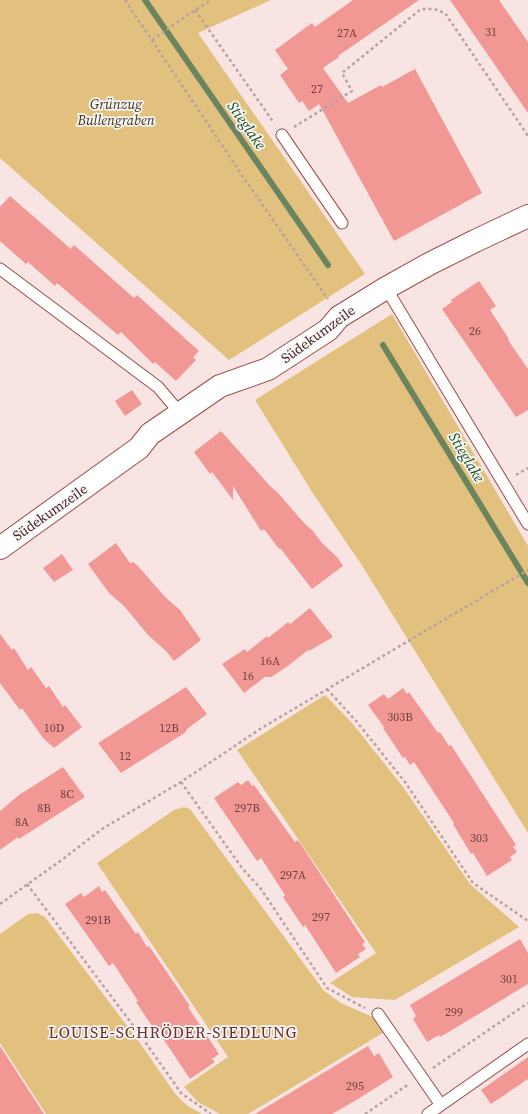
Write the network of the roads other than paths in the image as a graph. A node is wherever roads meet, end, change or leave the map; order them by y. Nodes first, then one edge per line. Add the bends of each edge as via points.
1 (282, 135) road end
2 (528, 216) edge
3 (342, 222) dead end
4 (0, 269) edge
5 (386, 288) junction
6 (180, 413) junction
7 (528, 524) edge
8 (0, 548) edge
9 (378, 1014) road end
10 (528, 1044) edge
11 (441, 1105) junction
12 (428, 1114) edge

1 - 3 lane
2 - 5 street, Südekumzeile via 444,256
4 - 6 lane via 158,387
5 - 6 street, Südekumzeile via 339,317 328,330 268,369 220,386
5 - 7 lane
6 - 8 street, Südekumzeile via 150,434 139,448
9 - 11 lane
10 - 11 lane
11 - 12 lane

